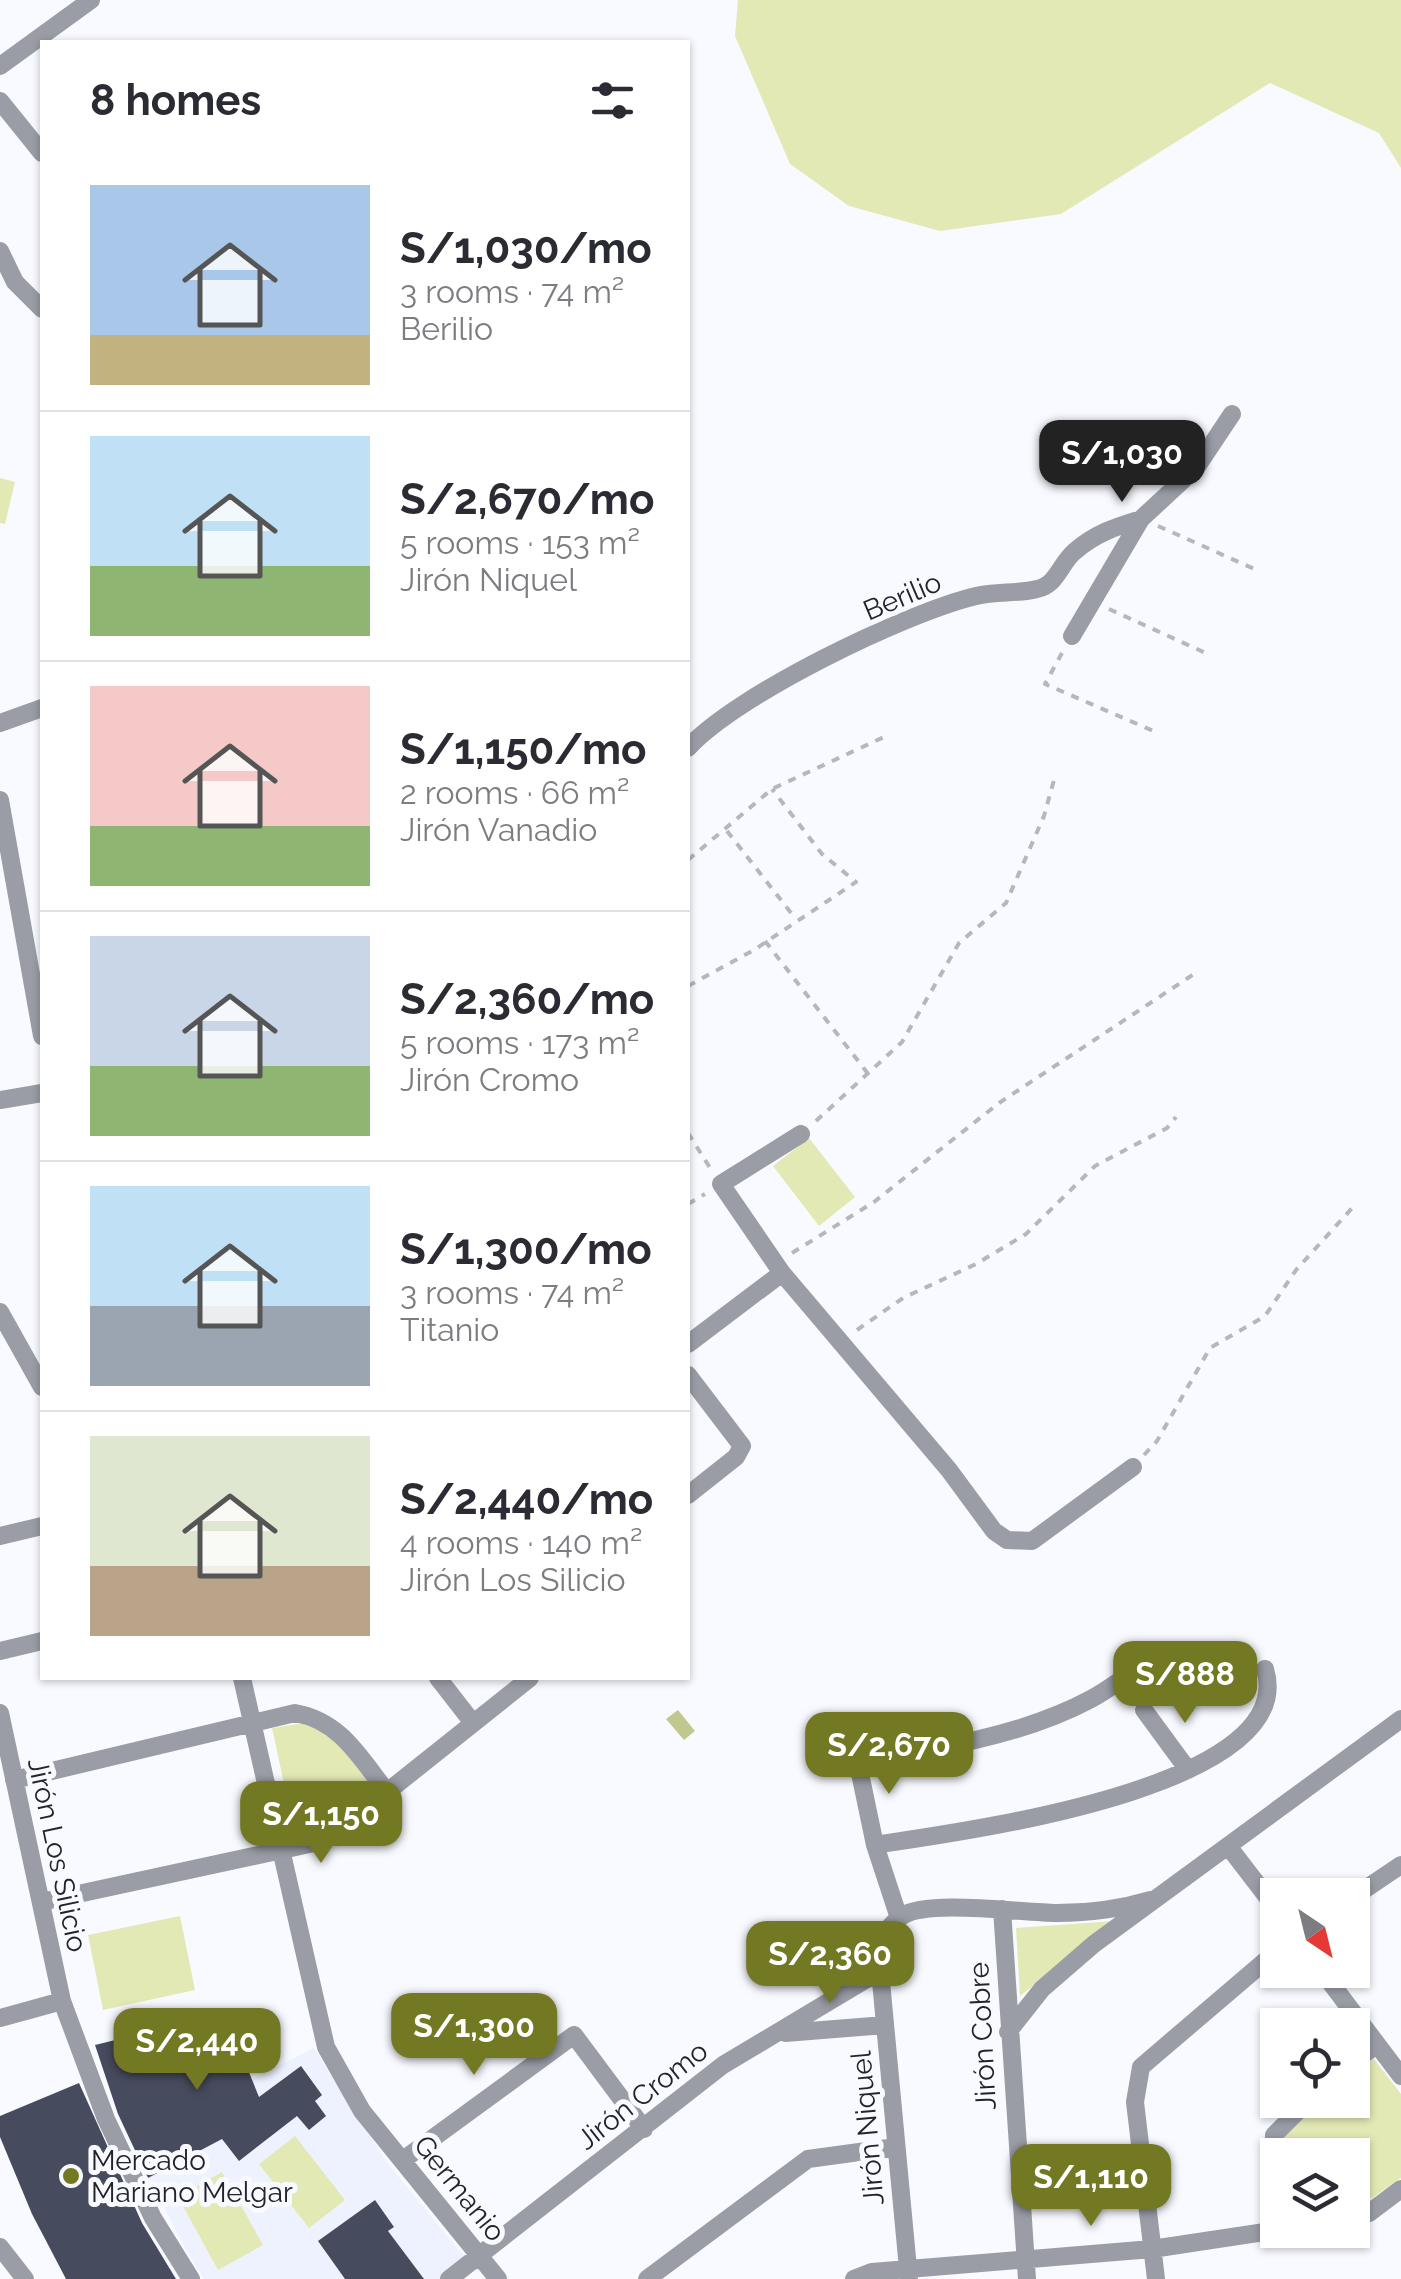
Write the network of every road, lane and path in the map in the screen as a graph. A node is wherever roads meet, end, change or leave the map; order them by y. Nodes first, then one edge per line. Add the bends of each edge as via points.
1 (90, 0) edge
2 (42, 40) edge
3 (40, 41) edge
4 (0, 66) edge
5 (0, 101) edge
6 (40, 151) edge
7 (0, 251) edge
8 (40, 307) edge
9 (1232, 414) dead end
10 (1141, 519) junction
11 (1259, 571) dead end
12 (1094, 602) junction
13 (1072, 636) joint
14 (1210, 655) dead end
15 (40, 709) edge
16 (0, 723) edge
17 (1158, 733) dead end
18 (884, 737) dead end
19 (690, 746) edge
20 (1054, 780) dead end
21 (772, 790) junction
22 (0, 800) edge
23 (727, 831) junction
24 (690, 859) edge
25 (796, 919) junction
26 (765, 941) junction
27 (1194, 974) dead end
28 (690, 985) edge
29 (40, 1010) edge
30 (869, 1075) junction
31 (40, 1093) edge
32 (0, 1100) edge
33 (1176, 1118) dead end
34 (801, 1134) joint
35 (690, 1136) edge
36 (721, 1184) junction
37 (1353, 1207) dead end
38 (779, 1268) junction
39 (0, 1312) edge
40 (840, 1341) junction
41 (690, 1342) edge
42 (690, 1377) edge
43 (40, 1383) edge
44 (1133, 1467) joint
45 (690, 1493) edge
46 (40, 1526) edge
47 (0, 1536) edge
48 (40, 1641) edge
49 (0, 1650) edge
50 (1156, 1656) joint
51 (1265, 1668) joint
52 (242, 1680) edge
53 (440, 1680) edge
54 (527, 1680) edge
55 (1144, 1710) dead end
56 (0, 1713) edge
57 (252, 1722) junction
58 (1400, 1722) edge
59 (473, 1723) junction
60 (1188, 1770) junction
61 (14, 1780) junction
62 (387, 1792) junction
63 (875, 1844) junction
64 (1228, 1846) junction
65 (282, 1853) junction
66 (1400, 1869) edge
67 (1370, 1887) edge
68 (1260, 1888) edge
69 (1150, 1900) junction
70 (41, 1902) junction
71 (1002, 1909) junction
72 (898, 1918) junction
73 (1260, 1965) edge
74 (880, 1971) junction
75 (1335, 1988) edge
76 (62, 2001) junction
77 (0, 2018) edge
78 (884, 2025) junction
79 (1008, 2032) junction
80 (779, 2034) junction
81 (1377, 2044) junction
82 (1370, 2050) edge
83 (1401, 2076) edge
84 (1292, 2118) edge
85 (644, 2129) junction
86 (1274, 2138) edge
87 (896, 2147) junction
88 (403, 2160) junction
89 (1401, 2188) edge
90 (1370, 2212) edge
91 (1260, 2232) edge
92 (0, 2247) edge
93 (1152, 2248) junction
94 (479, 2255) junction
95 (1024, 2258) junction
96 (908, 2274) edge
97 (25, 2279) edge
98 (191, 2279) edge
99 (449, 2279) edge
100 (498, 2279) edge
101 (647, 2279) edge
102 (854, 2279) edge
103 (1027, 2279) edge
104 (1156, 2279) edge

1 - 2 street
3 - 4 street
5 - 6 street
7 - 8 street via 15,282
9 - 10 street via 1196,468
10 - 11 path
10 - 12 street
10 - 19 street, Berilio via 1104,530 1039,590 979,595 934,608 727,712
12 - 13 street
12 - 14 path
13 - 17 path via 1045,684
15 - 16 street
18 - 21 path
20 - 30 path via 1006,903 960,943 902,1042
21 - 23 path
21 - 25 path via 822,854 856,882
22 - 29 street
23 - 24 path
23 - 25 path
25 - 26 path
26 - 28 path
26 - 30 path
27 - 38 path via 1000,1103
30 - 34 path
31 - 32 street
33 - 40 path via 1096,1166 1026,1234 903,1298
34 - 36 street
35 - 36 path
36 - 38 street
37 - 44 path via 1265,1316 1210,1348 1157,1441
38 - 40 street
38 - 41 street
39 - 43 street
40 - 44 street via 1007,1540 1032,1541
42 - 45 street via 742,1446
46 - 47 street
48 - 49 street
50 - 51 path
50 - 63 street via 1058,1714 952,1745 857,1759
51 - 60 street via 1269,1682 1255,1721 1235,1744
52 - 57 street, Germanio
53 - 59 street
54 - 59 street
55 - 60 street
56 - 61 street, Jirón Los Silicio
57 - 61 street
57 - 62 street via 295,1713 319,1717 334,1726
57 - 65 street, Germanio
58 - 64 street
59 - 62 street
60 - 63 street via 1013,1824
61 - 70 street, Jirón Los Silicio
62 - 65 street via 314,1843
63 - 72 street
64 - 68 street
64 - 69 street
65 - 70 street
65 - 88 street, Germanio via 326,2047 362,2111
66 - 67 street
69 - 71 street via 1103,1910
69 - 79 street via 1042,1988
70 - 76 street, Jirón Los Silicio
71 - 72 street via 913,1911
71 - 79 street, Jirón Cobre
72 - 74 street, Jirón Niquel via 880,1948
73 - 93 street via 1141,2067 1135,2102
74 - 78 street, Jirón Niquel
74 - 80 street, Jirón Cromo
75 - 81 street
76 - 77 street
76 - 98 street, Jirón Los Silicio via 106,2119
78 - 80 street
78 - 87 street, Jirón Niquel
79 - 95 street, Jirón Cobre
80 - 85 street, Jirón Cromo via 724,2065
81 - 82 street
81 - 83 street
84 - 86 street
85 - 88 street via 574,2035
85 - 94 street, Jirón Cromo
87 - 96 street, Jirón Niquel
87 - 101 street via 808,2159
88 - 94 street, Germanio
89 - 90 street
91 - 93 street
92 - 97 street
93 - 95 street
93 - 104 street
94 - 99 street, Jirón Cromo
94 - 100 street, Germanio
95 - 96 street
95 - 103 street, Jirón Cobre
96 - 102 street via 872,2272

